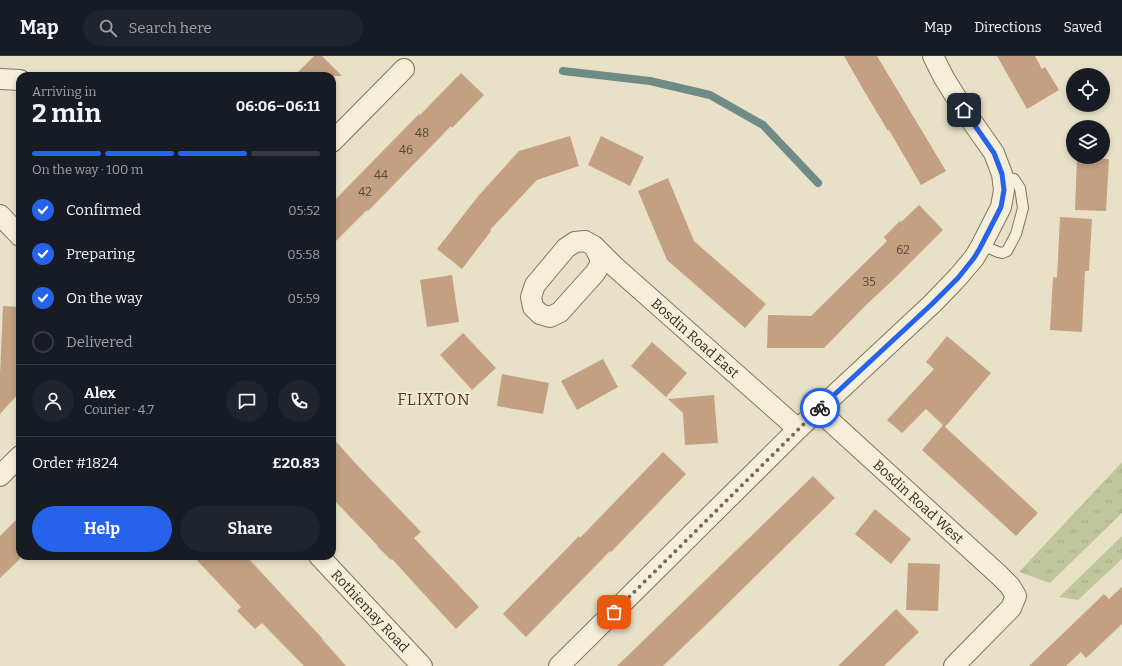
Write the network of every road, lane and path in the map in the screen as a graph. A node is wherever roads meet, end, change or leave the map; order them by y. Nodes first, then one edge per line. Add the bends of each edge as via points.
1 (933, 56) edge
2 (404, 69) dead end
3 (0, 79) edge
4 (16, 80) edge
5 (336, 138) edge
6 (0, 215) edge
7 (16, 232) edge
8 (594, 246) dead end
9 (818, 410) junction
10 (798, 429) junction
11 (16, 460) edge
12 (0, 476) edge
13 (323, 560) edge
14 (422, 666) edge
15 (559, 666) edge
16 (954, 666) edge

1 - 9 street via 964,110 994,153 1003,177 1001,207 982,245 958,278
2 - 5 street
3 - 4 street
6 - 7 street
8 - 10 street, Bosdin Road East
9 - 10 street
9 - 16 street, Bosdin Road West via 999,574 1016,596 1011,608
10 - 15 street
11 - 12 street
13 - 14 street, Rothiemay Road

